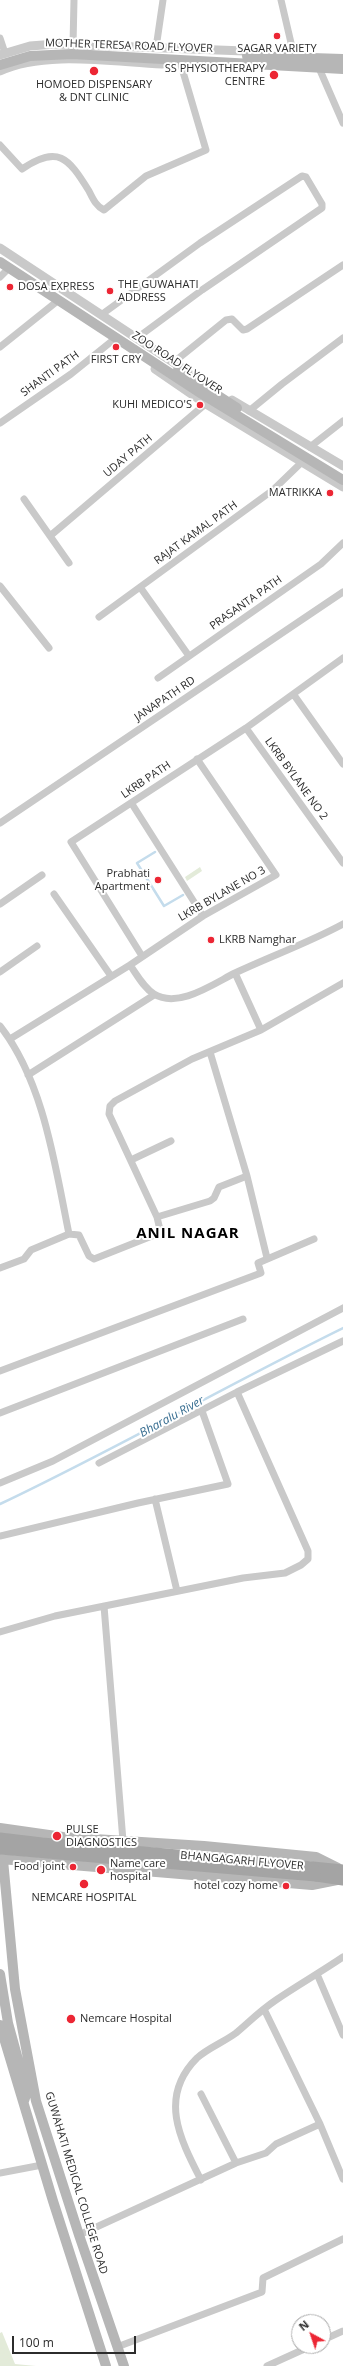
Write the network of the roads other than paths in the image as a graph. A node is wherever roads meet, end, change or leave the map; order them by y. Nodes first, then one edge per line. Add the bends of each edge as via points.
1 (74, 0) edge
2 (163, 0) edge
3 (281, 0) edge
4 (0, 38) edge
5 (73, 45) junction
6 (156, 48) junction
7 (2, 56) edge
8 (294, 56) junction
9 (343, 58) edge
10 (236, 59) junction
11 (258, 60) junction
12 (0, 65) edge
13 (181, 65) junction
14 (297, 66) junction
15 (319, 68) junction
16 (343, 68) edge
17 (0, 71) edge
18 (343, 123) edge
19 (0, 145) edge
20 (0, 248) edge
21 (0, 255) edge
22 (0, 262) edge
23 (343, 265) edge
24 (2, 272) edge
25 (55, 303) junction
26 (101, 315) junction
27 (137, 338) junction
28 (343, 338) edge
29 (112, 340) junction
30 (0, 347) edge
31 (174, 362) junction
32 (220, 392) junction
33 (206, 404) junction
34 (249, 411) junction
35 (343, 421) edge
36 (0, 423) edge
37 (310, 447) junction
38 (302, 462) junction
39 (343, 466) edge
40 (343, 473) edge
41 (343, 480) edge
42 (343, 487) edge
43 (24, 499) dead end
44 (50, 536) junction
45 (343, 543) edge
46 (69, 563) dead end
47 (0, 586) edge
48 (140, 587) junction
49 (343, 592) edge
50 (99, 617) dead end
51 (49, 648) dead end
52 (189, 656) junction
53 (343, 658) edge
54 (158, 678) dead end
55 (294, 695) junction
56 (246, 728) junction
57 (197, 759) junction
58 (343, 764) edge
59 (132, 804) junction
60 (0, 823) edge
61 (343, 863) edge
62 (42, 875) dead end
63 (54, 894) dead end
64 (0, 904) edge
65 (203, 916) junction
66 (343, 924) edge
67 (37, 946) dead end
68 (142, 956) junction
69 (130, 965) junction
70 (0, 972) edge
71 (235, 973) junction
72 (111, 976) junction
73 (343, 983) edge
74 (154, 994) junction
75 (0, 1026) edge
76 (261, 1030) junction
77 (10, 1039) junction
78 (210, 1052) junction
79 (28, 1075) junction
80 (171, 1141) dead end
81 (131, 1160) junction
82 (247, 1176) junction
83 (158, 1217) junction
84 (69, 1234) junction
85 (314, 1239) dead end
86 (266, 1258) junction
87 (0, 1268) edge
88 (343, 1308) edge
89 (243, 1319) dead end
90 (343, 1341) edge
91 (0, 1371) edge
92 (237, 1392) junction
93 (202, 1410) junction
94 (0, 1413) edge
95 (99, 1463) dead end
96 (0, 1483) edge
97 (155, 1499) junction
98 (0, 1536) edge
99 (177, 1592) junction
100 (104, 1606) junction
101 (0, 1632) edge
102 (0, 1828) edge
103 (28, 1831) junction
104 (0, 1838) edge
105 (123, 1841) junction
106 (1, 1856) edge
107 (27, 1861) junction
108 (314, 1872) junction
109 (341, 1875) edge
110 (343, 1957) edge
111 (0, 1974) edge
112 (317, 1974) junction
113 (264, 2009) junction
114 (0, 2025) edge
115 (343, 2035) edge
116 (27, 2092) junction
117 (201, 2094) dead end
118 (36, 2101) junction
119 (23, 2105) junction
120 (320, 2124) junction
121 (236, 2163) junction
122 (42, 2165) junction
123 (0, 2173) edge
124 (343, 2178) edge
125 (201, 2180) junction
126 (79, 2235) junction
127 (343, 2239) edge
128 (343, 2331) edge
129 (331, 2336) edge
130 (117, 2348) junction
131 (293, 2354) edge
132 (106, 2366) edge
133 (124, 2366) edge
134 (267, 2366) edge

1 - 5 street
2 - 6 street
3 - 8 street
4 - 7 street
5 - 6 street
5 - 7 street via 30,46
6 - 11 street via 245,51
7 - 10 main road, MOTHER TERESA ROAD FLYOVER via 47,49
8 - 9 main road
8 - 11 main road
8 - 14 street
10 - 11 main road, MOTHER TERESA ROAD FLYOVER
10 - 12 main road, MOTHER TERESA ROAD FLYOVER via 44,54
11 - 13 street via 245,67
11 - 14 main road
13 - 17 street via 46,59 22,63
13 - 19 street via 206,150 146,176 104,210 98,206 79,174 62,157 51,155 38,159 22,169
14 - 15 main road
15 - 16 main road
15 - 18 street
20 - 26 street
21 - 40 main road, ZOO ROAD FLYOVER, bridge via 247,415
22 - 41 main road, ZOO ROAD FLYOVER, bridge via 202,394
23 - 31 street via 247,329 243,330 232,319 226,320
24 - 25 street
25 - 29 street
25 - 30 street
26 - 27 street
26 - 27 street via 200,243 302,176 306,177 322,208
27 - 31 street
28 - 34 street
29 - 33 street
29 - 36 street, SHANTI PATH via 71,374
31 - 32 street
32 - 33 street, UDAY PATH
32 - 34 street
33 - 38 street
33 - 44 street, UDAY PATH
34 - 37 street
35 - 37 street
37 - 39 street
38 - 42 street
38 - 48 street, RAJAT KAMAL PATH via 273,490
43 - 44 street
44 - 46 street
45 - 52 street, PRASANTA PATH via 321,564
47 - 51 street
48 - 50 street, RAJAT KAMAL PATH
48 - 52 street
49 - 60 street, JANAPATH RD
52 - 54 street, PRASANTA PATH
53 - 55 street, LKRB PATH
55 - 56 street, LKRB PATH
55 - 58 street
56 - 57 street, LKRB PATH
56 - 61 street, LKRB BYLANE NO 2
57 - 59 street, LKRB PATH
57 - 65 street, LKRB BYLANE NO 3 via 276,875
59 - 65 street
59 - 68 street, LKRB PATH via 71,842
62 - 64 street
63 - 72 street
65 - 68 street, LKRB BYLANE NO 3
66 - 71 street
67 - 70 street
68 - 69 street, LKRB BYLANE NO 3
69 - 72 street, LKRB BYLANE NO 3
69 - 74 street via 147,989
71 - 74 street via 184,997 174,999
71 - 76 street
72 - 77 street, LKRB BYLANE NO 3
73 - 76 street
74 - 79 street
75 - 77 street
76 - 78 street
77 - 79 street
78 - 81 street via 122,1097 110,1106 110,1114
78 - 82 street
79 - 84 street via 49,1139
80 - 81 street
81 - 83 street
82 - 83 street via 219,1187 210,1201
82 - 86 street
83 - 84 street via 160,1230 157,1234 98,1258 89,1256 79,1235
84 - 87 street via 31,1250 24,1259
85 - 86 street
86 - 91 street via 258,1263 261,1273
88 - 96 street via 53,1461
89 - 94 street
90 - 92 street
92 - 93 street
92 - 99 street via 308,1551 308,1559 285,1573
93 - 95 street
93 - 97 street via 228,1484
97 - 98 street
97 - 99 street
99 - 100 street
100 - 101 street via 55,1616
100 - 105 street
102 - 103 main road
103 - 105 main road via 63,1837
103 - 107 main road
104 - 108 main road, BHANGAGARH FLYOVER, bridge
105 - 109 main road via 316,1857
106 - 107 main road
106 - 108 main road, BHANGAGARH FLYOVER, bridge
106 - 118 main road, GUWAHATI MEDICAL COLLEGE ROAD via 15,1989
107 - 109 main road via 312,1885
108 - 109 main road, BHANGAGARH FLYOVER
110 - 112 street
111 - 116 main road via 8,2023
112 - 113 street
112 - 115 street
113 - 120 street
113 - 125 street via 235,2034 199,2057 183,2074 177,2091 176,2116 180,2136
114 - 119 main road
116 - 118 main road
116 - 119 main road
117 - 121 street
118 - 126 main road, GUWAHATI MEDICAL COLLEGE ROAD
119 - 122 main road
120 - 121 street via 276,2144 266,2153
120 - 124 street
121 - 125 street
122 - 123 street
122 - 132 main road
125 - 126 street
126 - 130 main road, GUWAHATI MEDICAL COLLEGE ROAD
127 - 130 street via 263,2278 262,2292
128 - 129 street
130 - 133 main road, GUWAHATI MEDICAL COLLEGE ROAD
131 - 134 street

